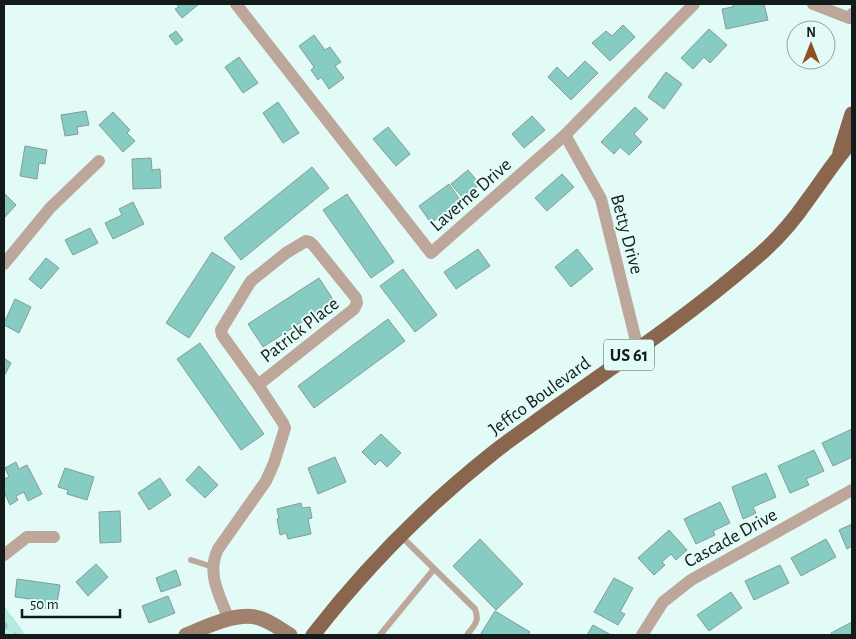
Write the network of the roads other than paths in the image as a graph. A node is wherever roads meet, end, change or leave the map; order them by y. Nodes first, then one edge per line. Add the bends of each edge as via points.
1 (236, 4) edge
2 (694, 4) edge
3 (813, 4) edge
4 (852, 14) edge
5 (852, 114) edge
6 (565, 135) junction
7 (852, 141) edge
8 (838, 156) junction
9 (99, 161) dead end
10 (4, 264) edge
11 (638, 349) junction
12 (258, 385) junction
13 (852, 490) edge
14 (400, 535) junction
15 (54, 537) dead end
16 (4, 555) edge
17 (191, 560) dead end
18 (213, 567) junction
19 (434, 569) junction
20 (229, 620) junction
21 (186, 635) edge
22 (290, 635) edge
23 (314, 635) edge
24 (380, 635) edge
25 (467, 635) edge
26 (642, 635) edge

1 - 6 street, Laverne Drive via 431,253
2 - 6 street, Laverne Drive
3 - 4 street via 849,18
5 - 8 main road, Jeffco Boulevard / US 61
6 - 11 street, Betty Drive via 601,199
7 - 8 main road, Jeffco Boulevard / US 61
8 - 11 main road, Jeffco Boulevard / US 61 via 806,204 753,261
9 - 10 street via 50,208
11 - 14 main road, Jeffco Boulevard / US 61 via 494,452
12 - 12 street, Patrick Place via 221,330 251,281 286,253 306,241 310,242 357,303 354,309
12 - 18 street, Patrick Place via 285,428 266,481 218,549
13 - 26 street, Cascade Drive via 691,580 663,602
14 - 19 lane
14 - 23 main road, Jeffco Boulevard / US 61 via 339,602
15 - 16 street via 27,537
17 - 18 lane
18 - 20 street via 214,579
19 - 24 lane
19 - 25 lane via 475,609 477,622
20 - 21 street
20 - 22 street via 246,616 258,618

